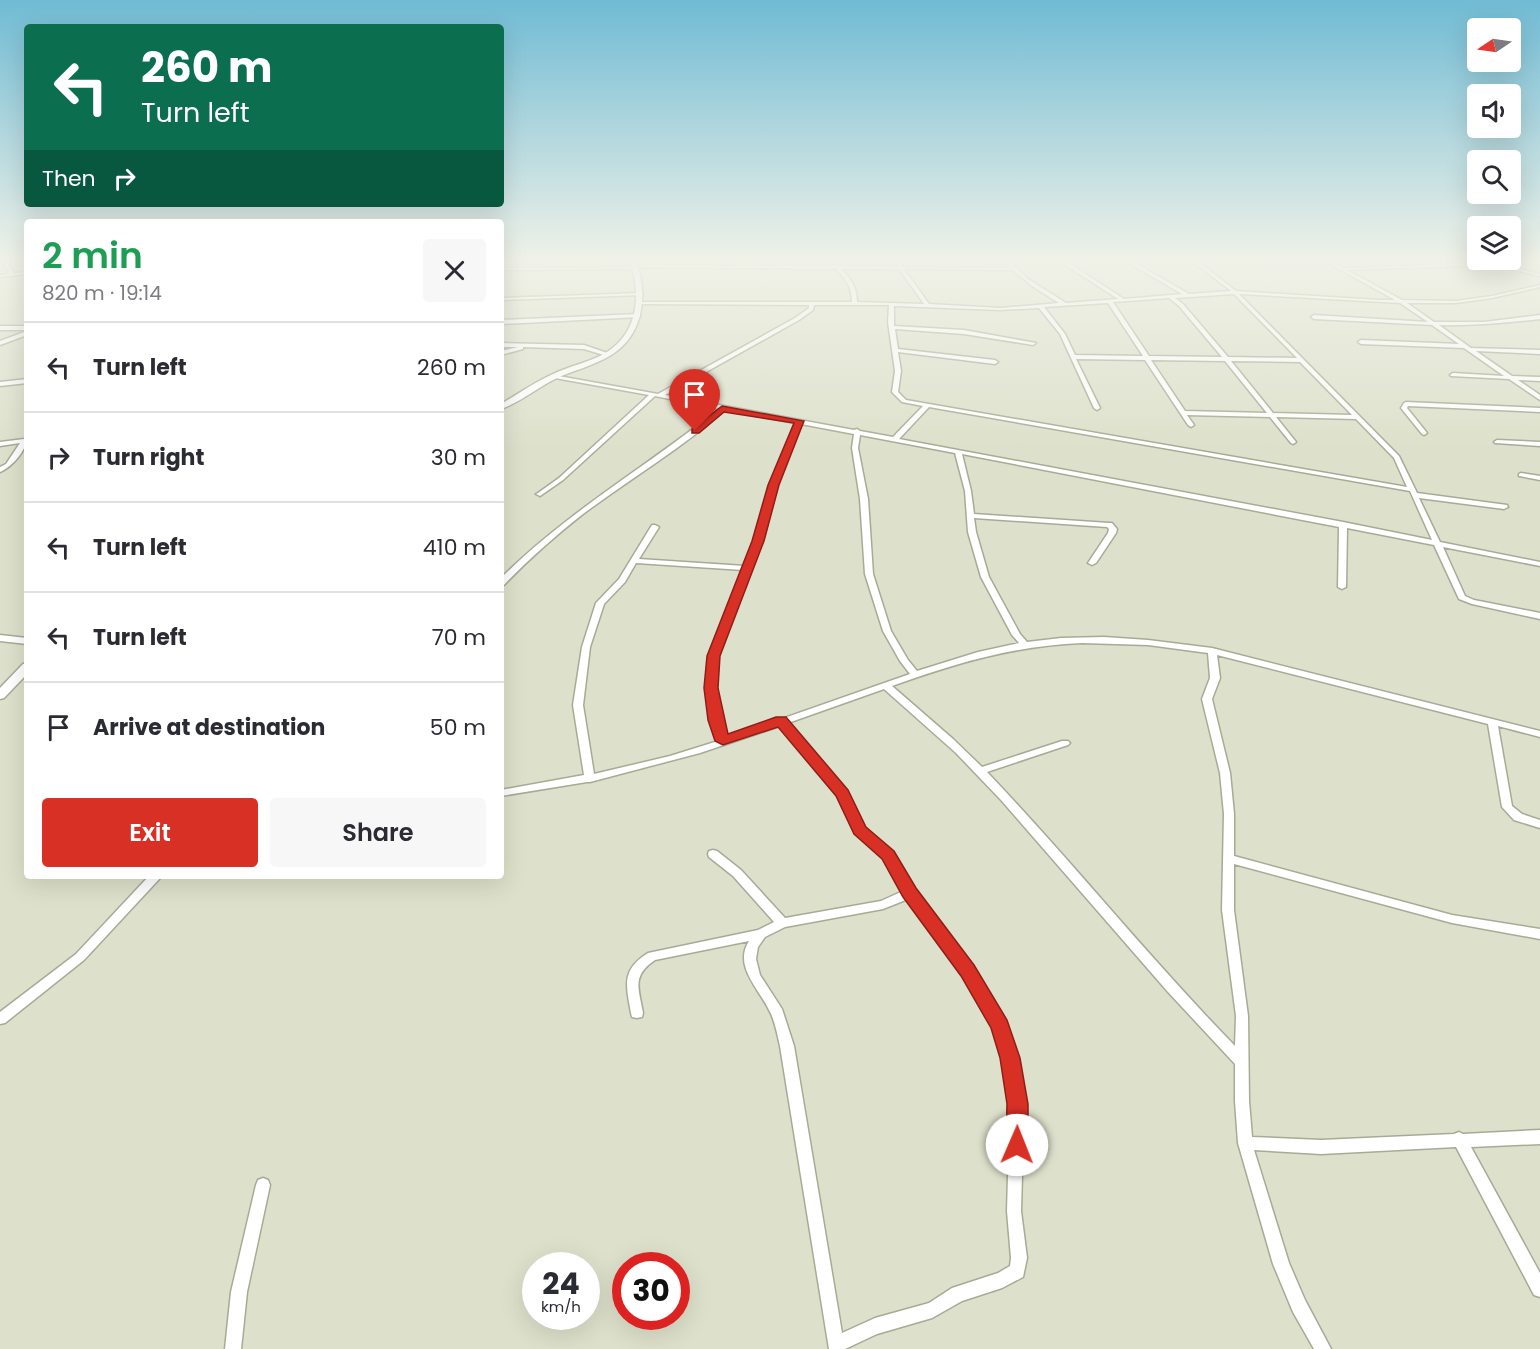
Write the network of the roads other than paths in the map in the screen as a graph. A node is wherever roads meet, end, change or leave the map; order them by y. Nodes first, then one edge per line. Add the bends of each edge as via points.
1 (635, 323) edge
2 (790, 323) edge
3 (892, 323) edge
4 (1053, 323) edge
5 (1124, 323) edge
6 (1196, 323) edge
7 (1266, 323) edge
8 (1434, 323) edge
9 (892, 327) junction
10 (0, 328) edge
11 (24, 331) edge
12 (24, 332) edge
13 (1361, 342) dead end
14 (1033, 343) dead end
15 (0, 344) edge
16 (534, 344) junction
17 (504, 345) edge
18 (1470, 348) junction
19 (895, 350) junction
20 (1540, 351) edge
21 (504, 352) edge
22 (607, 354) junction
23 (1074, 357) junction
24 (1147, 357) junction
25 (1226, 358) junction
26 (1303, 360) junction
27 (995, 362) dead end
28 (1453, 375) dead end
29 (555, 376) junction
30 (1510, 378) junction
31 (1540, 379) edge
32 (24, 381) edge
33 (0, 384) edge
34 (655, 396) junction
35 (1540, 398) edge
36 (504, 405) edge
37 (928, 405) junction
38 (1097, 408) dead end
39 (722, 409) junction
40 (1540, 410) edge
41 (1185, 413) junction
42 (1273, 415) junction
43 (1357, 417) junction
44 (800, 421) junction
45 (1191, 425) dead end
46 (857, 431) junction
47 (1424, 433) dead end
48 (894, 440) junction
49 (24, 442) edge
50 (1293, 442) dead end
51 (1497, 442) dead end
52 (0, 444) edge
53 (24, 444) edge
54 (1540, 444) edge
55 (958, 453) junction
56 (0, 470) edge
57 (1521, 475) dead end
58 (1540, 478) edge
59 (1414, 492) junction
60 (540, 494) dead end
61 (1504, 507) dead end
62 (972, 516) junction
63 (1343, 524) junction
64 (655, 527) dead end
65 (1436, 542) junction
66 (634, 561) junction
67 (1092, 563) dead end
68 (1540, 564) edge
69 (747, 568) junction
70 (504, 580) edge
71 (1342, 587) dead end
72 (1540, 616) edge
73 (0, 638) edge
74 (24, 641) edge
75 (1026, 646) junction
76 (1212, 651) junction
77 (24, 671) edge
78 (915, 674) junction
79 (885, 685) junction
80 (0, 695) edge
81 (781, 721) junction
82 (1492, 722) junction
83 (1540, 734) edge
84 (723, 741) junction
85 (1065, 743) dead end
86 (980, 771) junction
87 (590, 779) junction
88 (504, 793) edge
89 (1540, 824) edge
90 (713, 854) dead end
91 (1228, 858) junction
92 (153, 879) edge
93 (910, 893) junction
94 (782, 923) junction
95 (1533, 933) dead end
96 (761, 934) junction
97 (637, 1013) dead end
98 (0, 1019) edge
99 (1242, 1062) junction
100 (1540, 1137) edge
101 (1459, 1139) junction
102 (1245, 1143) junction
103 (263, 1185) dead end
104 (1540, 1289) edge
105 (836, 1346) edge
106 (232, 1349) edge
107 (1323, 1349) edge

1 - 22 street via 627,339
2 - 34 street
3 - 9 street
4 - 23 street
5 - 24 street
6 - 25 street
7 - 26 street
8 - 18 street
9 - 14 street via 964,332
9 - 19 street
10 - 11 street
12 - 15 street
13 - 18 street
16 - 17 street
16 - 21 street
16 - 22 street via 584,347
18 - 20 street
18 - 30 street
19 - 27 street
19 - 37 street via 895,393 904,401
22 - 29 street
23 - 24 street
23 - 38 street
24 - 25 street
24 - 41 street
25 - 26 street
25 - 42 street
26 - 43 street
28 - 30 street
29 - 34 street
29 - 36 street
30 - 31 street
30 - 35 street
32 - 33 street
34 - 39 street
34 - 60 street
37 - 48 street
37 - 59 street
39 - 44 street
39 - 70 street via 563,525
40 - 47 street via 1406,404 1404,408
41 - 42 street
41 - 45 street
42 - 43 street
42 - 50 street
43 - 59 street via 1397,457
44 - 46 street
44 - 69 street
46 - 48 street
46 - 78 street via 855,448 864,499 869,574 887,631
48 - 55 street
49 - 52 street
51 - 54 street
53 - 56 street
55 - 62 street
55 - 63 street
57 - 58 street
59 - 61 street
59 - 65 street
62 - 67 street via 1109,525 1112,533
62 - 75 street via 972,532 985,577
63 - 65 street
63 - 71 street
64 - 66 street
65 - 68 street
65 - 72 street via 1462,597
66 - 69 street
66 - 87 street via 600,603 586,647 578,705
69 - 84 street via 714,656 711,688
73 - 74 street
75 - 76 street via 1092,640 1172,644
75 - 78 street
76 - 82 street
76 - 91 street via 1215,678 1207,699 1225,773
77 - 80 street
78 - 79 street
79 - 81 street
79 - 86 street
81 - 84 street
81 - 93 street via 842,794 855,824 888,855
82 - 83 street
82 - 89 street via 1507,807 1518,817
84 - 87 street
85 - 86 street
86 - 99 street
87 - 88 street
90 - 94 street via 737,873
91 - 95 street via 1442,916 1540,934
91 - 99 street via 1228,910 1242,1016
92 - 98 street via 80,957
93 - 94 street via 883,905
93 - 105 street via 968,970 992,1008 1005,1040 1017,1104 1017,1271 958,1294 932,1310 875,1326
94 - 96 street
96 - 97 street via 652,956 639,963 632,977
96 - 105 street via 752,946 751,968 776,1009 785,1036
99 - 102 street
100 - 101 street
101 - 102 street via 1321,1147
101 - 104 street
102 - 107 street via 1281,1264
103 - 106 street via 239,1293

